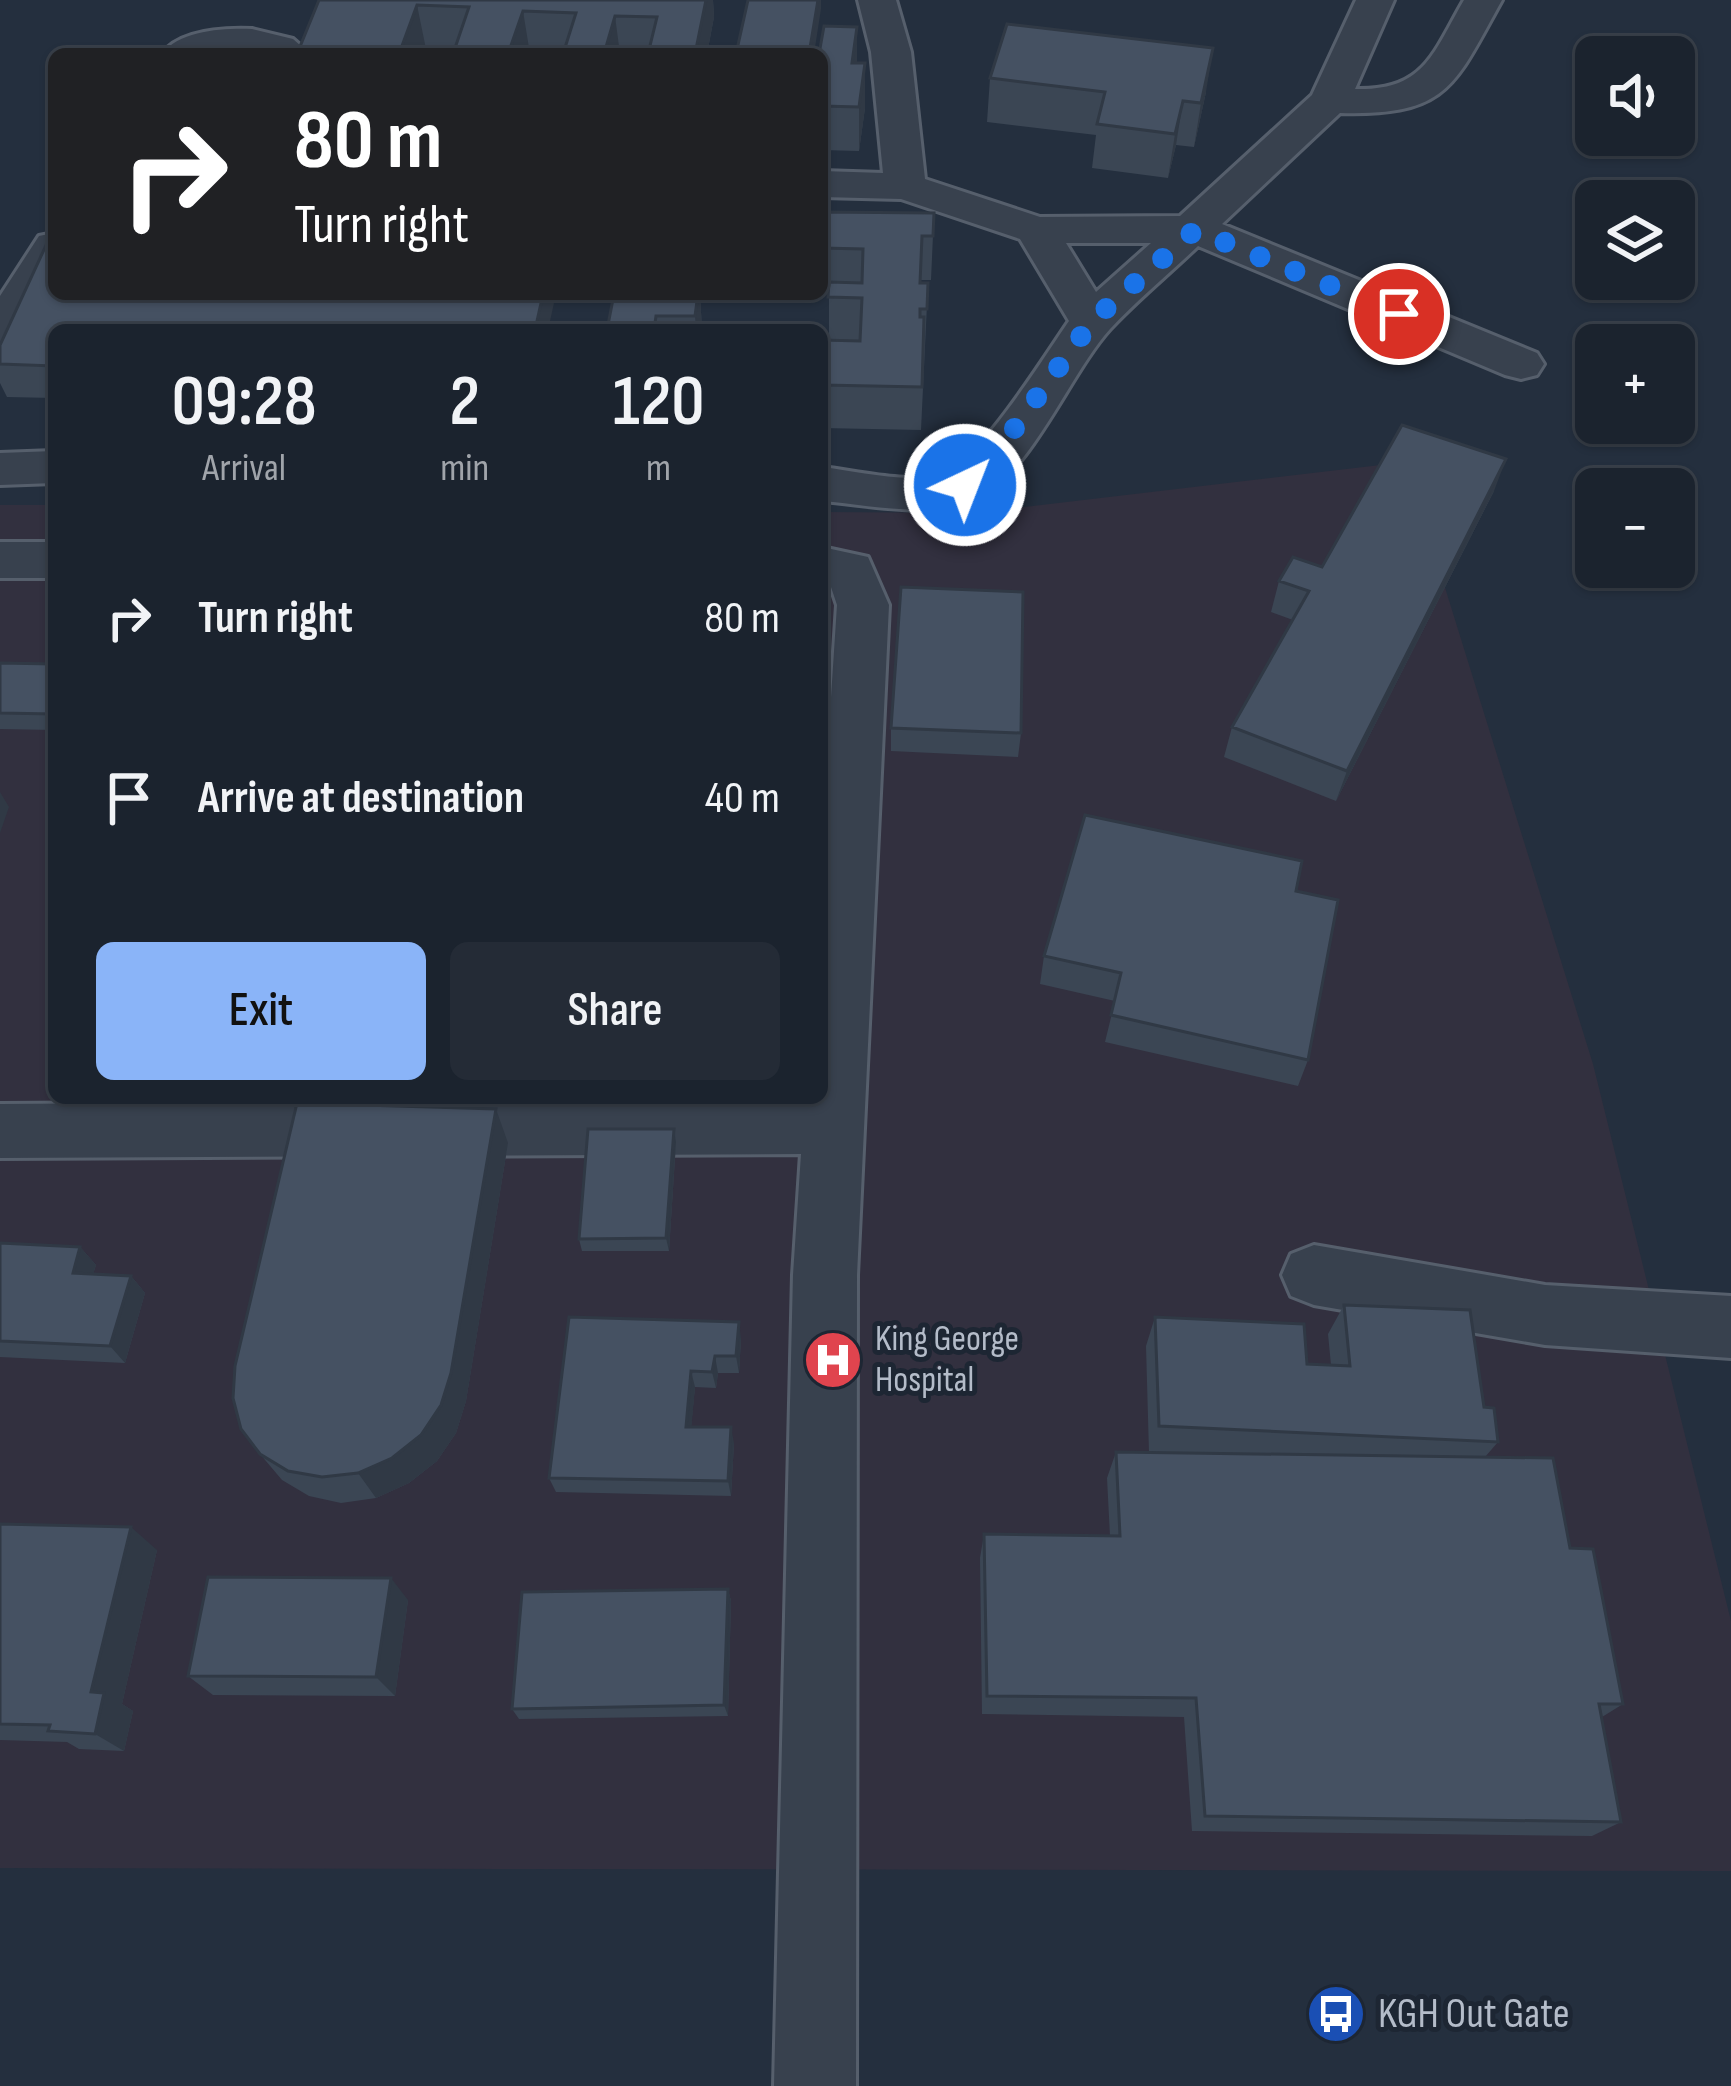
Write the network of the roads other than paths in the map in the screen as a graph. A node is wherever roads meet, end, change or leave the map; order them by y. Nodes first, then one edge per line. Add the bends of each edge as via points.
1 (877, 0) edge
2 (1376, 0) edge
3 (1484, 0) edge
4 (193, 48) edge
5 (265, 48) edge
6 (1330, 100) junction
7 (828, 184) edge
8 (904, 186) junction
9 (1036, 230) junction
10 (1195, 230) junction
11 (48, 256) edge
12 (1092, 321) junction
13 (0, 332) edge
14 (1521, 364) dead end
15 (48, 467) edge
16 (0, 469) edge
17 (828, 484) edge
18 (934, 491) junction
19 (0, 560) edge
20 (48, 560) edge
21 (830, 565) edge
22 (102, 1115) edge
23 (833, 1127) junction
24 (0, 1132) edge
25 (1314, 1275) dead end
26 (1731, 1328) edge
27 (814, 2086) edge

1 - 8 street via 891,52
2 - 6 street
3 - 6 street via 1430,89 1393,101
4 - 5 street via 227,39
6 - 10 street
7 - 8 street
8 - 9 street
9 - 10 street
9 - 12 street
10 - 12 street
10 - 14 street
11 - 13 street
12 - 18 street via 988,465 965,485
15 - 16 street
17 - 18 street
18 - 21 street
19 - 20 street
21 - 23 street via 855,576 863,605
22 - 23 street
22 - 24 street
23 - 27 street
25 - 26 street via 1545,1315

